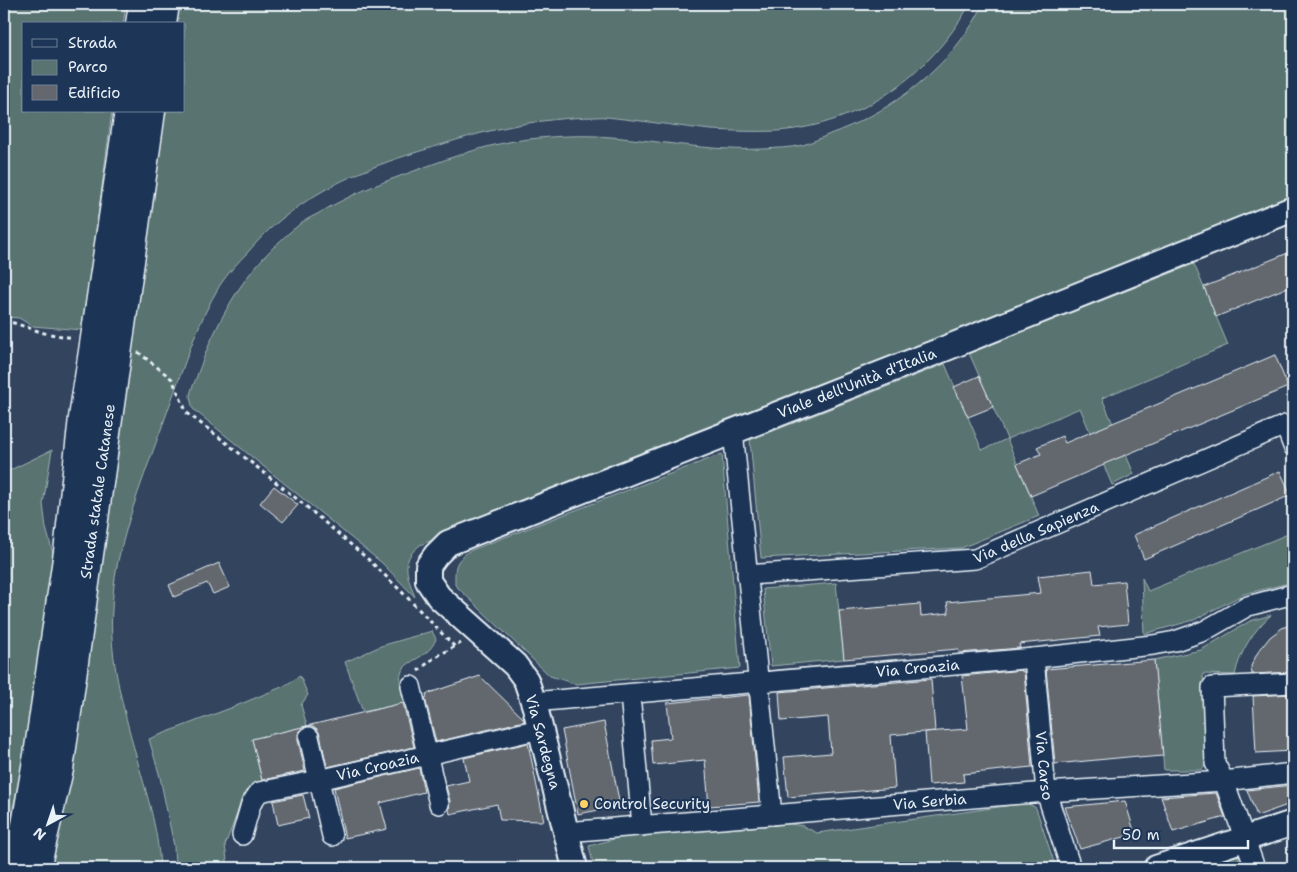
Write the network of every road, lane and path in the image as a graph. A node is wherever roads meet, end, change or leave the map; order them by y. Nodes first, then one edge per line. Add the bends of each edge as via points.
1 (143, 4) edge
2 (165, 4) edge
3 (140, 22) edge
4 (162, 22) edge
5 (129, 112) edge
6 (151, 112) edge
7 (1293, 209) edge
8 (4, 322) edge
9 (82, 339) dead end
10 (135, 350) dead end
11 (733, 431) junction
12 (1293, 446) edge
13 (428, 566) joint
14 (747, 575) junction
15 (1293, 594) edge
16 (478, 632) junction
17 (455, 647) junction
18 (1034, 658) junction
19 (758, 682) junction
20 (1293, 682) edge
21 (411, 686) joint
22 (630, 694) junction
23 (533, 702) junction
24 (540, 729) junction
25 (309, 737) dead end
26 (427, 755) junction
27 (1293, 773) edge
28 (319, 780) junction
29 (1224, 781) junction
30 (1046, 792) junction
31 (439, 804) dead end
32 (772, 815) junction
33 (1293, 822) edge
34 (642, 826) junction
35 (566, 832) junction
36 (242, 835) dead end
37 (332, 836) dead end
38 (1244, 839) junction
39 (16, 868) edge
40 (36, 868) edge
41 (575, 868) edge
42 (1071, 868) edge
43 (1156, 868) edge
44 (1255, 868) edge

1 - 3 main road
2 - 4 main road
5 - 39 main road, Strada statale Catanese via 40,746
6 - 40 main road, Strada statale Catanese via 59,769
7 - 11 street, Viale dell'Unità d'Italia
8 - 9 path
10 - 17 path via 172,379 187,413 294,496 369,560
11 - 13 street, Viale dell'Unità d'Italia via 448,543
11 - 14 street
12 - 14 street, Via della Sapienza via 1285,426 975,559
13 - 16 street, Via Sardegna via 428,581 439,597
14 - 19 street
15 - 18 street, Via Croazia via 1248,606 1204,632 1175,641
16 - 17 path
16 - 23 street, Via Sardegna via 515,665 526,680
17 - 21 path via 423,666 414,676
18 - 19 street, Via Croazia
18 - 30 street, Via Carso
19 - 22 street, Via Croazia
19 - 32 street
20 - 29 street via 1212,687 1215,763
21 - 26 street
22 - 23 street, Via Croazia
22 - 34 street
23 - 24 street, Via Sardegna
24 - 26 street, Via Croazia
24 - 35 street, Via Sardegna
25 - 28 street
26 - 28 street, Via Croazia
26 - 31 street
27 - 29 street, Via Serbia
28 - 36 street, Via Croazia via 259,792 251,804
28 - 37 street
29 - 30 street, Via Serbia
29 - 38 street
30 - 32 street, Via Serbia
30 - 42 street, Via Carso
32 - 34 street, Via Serbia
33 - 38 street
34 - 35 street, Via Serbia
35 - 41 street, Via Sardegna
38 - 43 street
38 - 44 street

